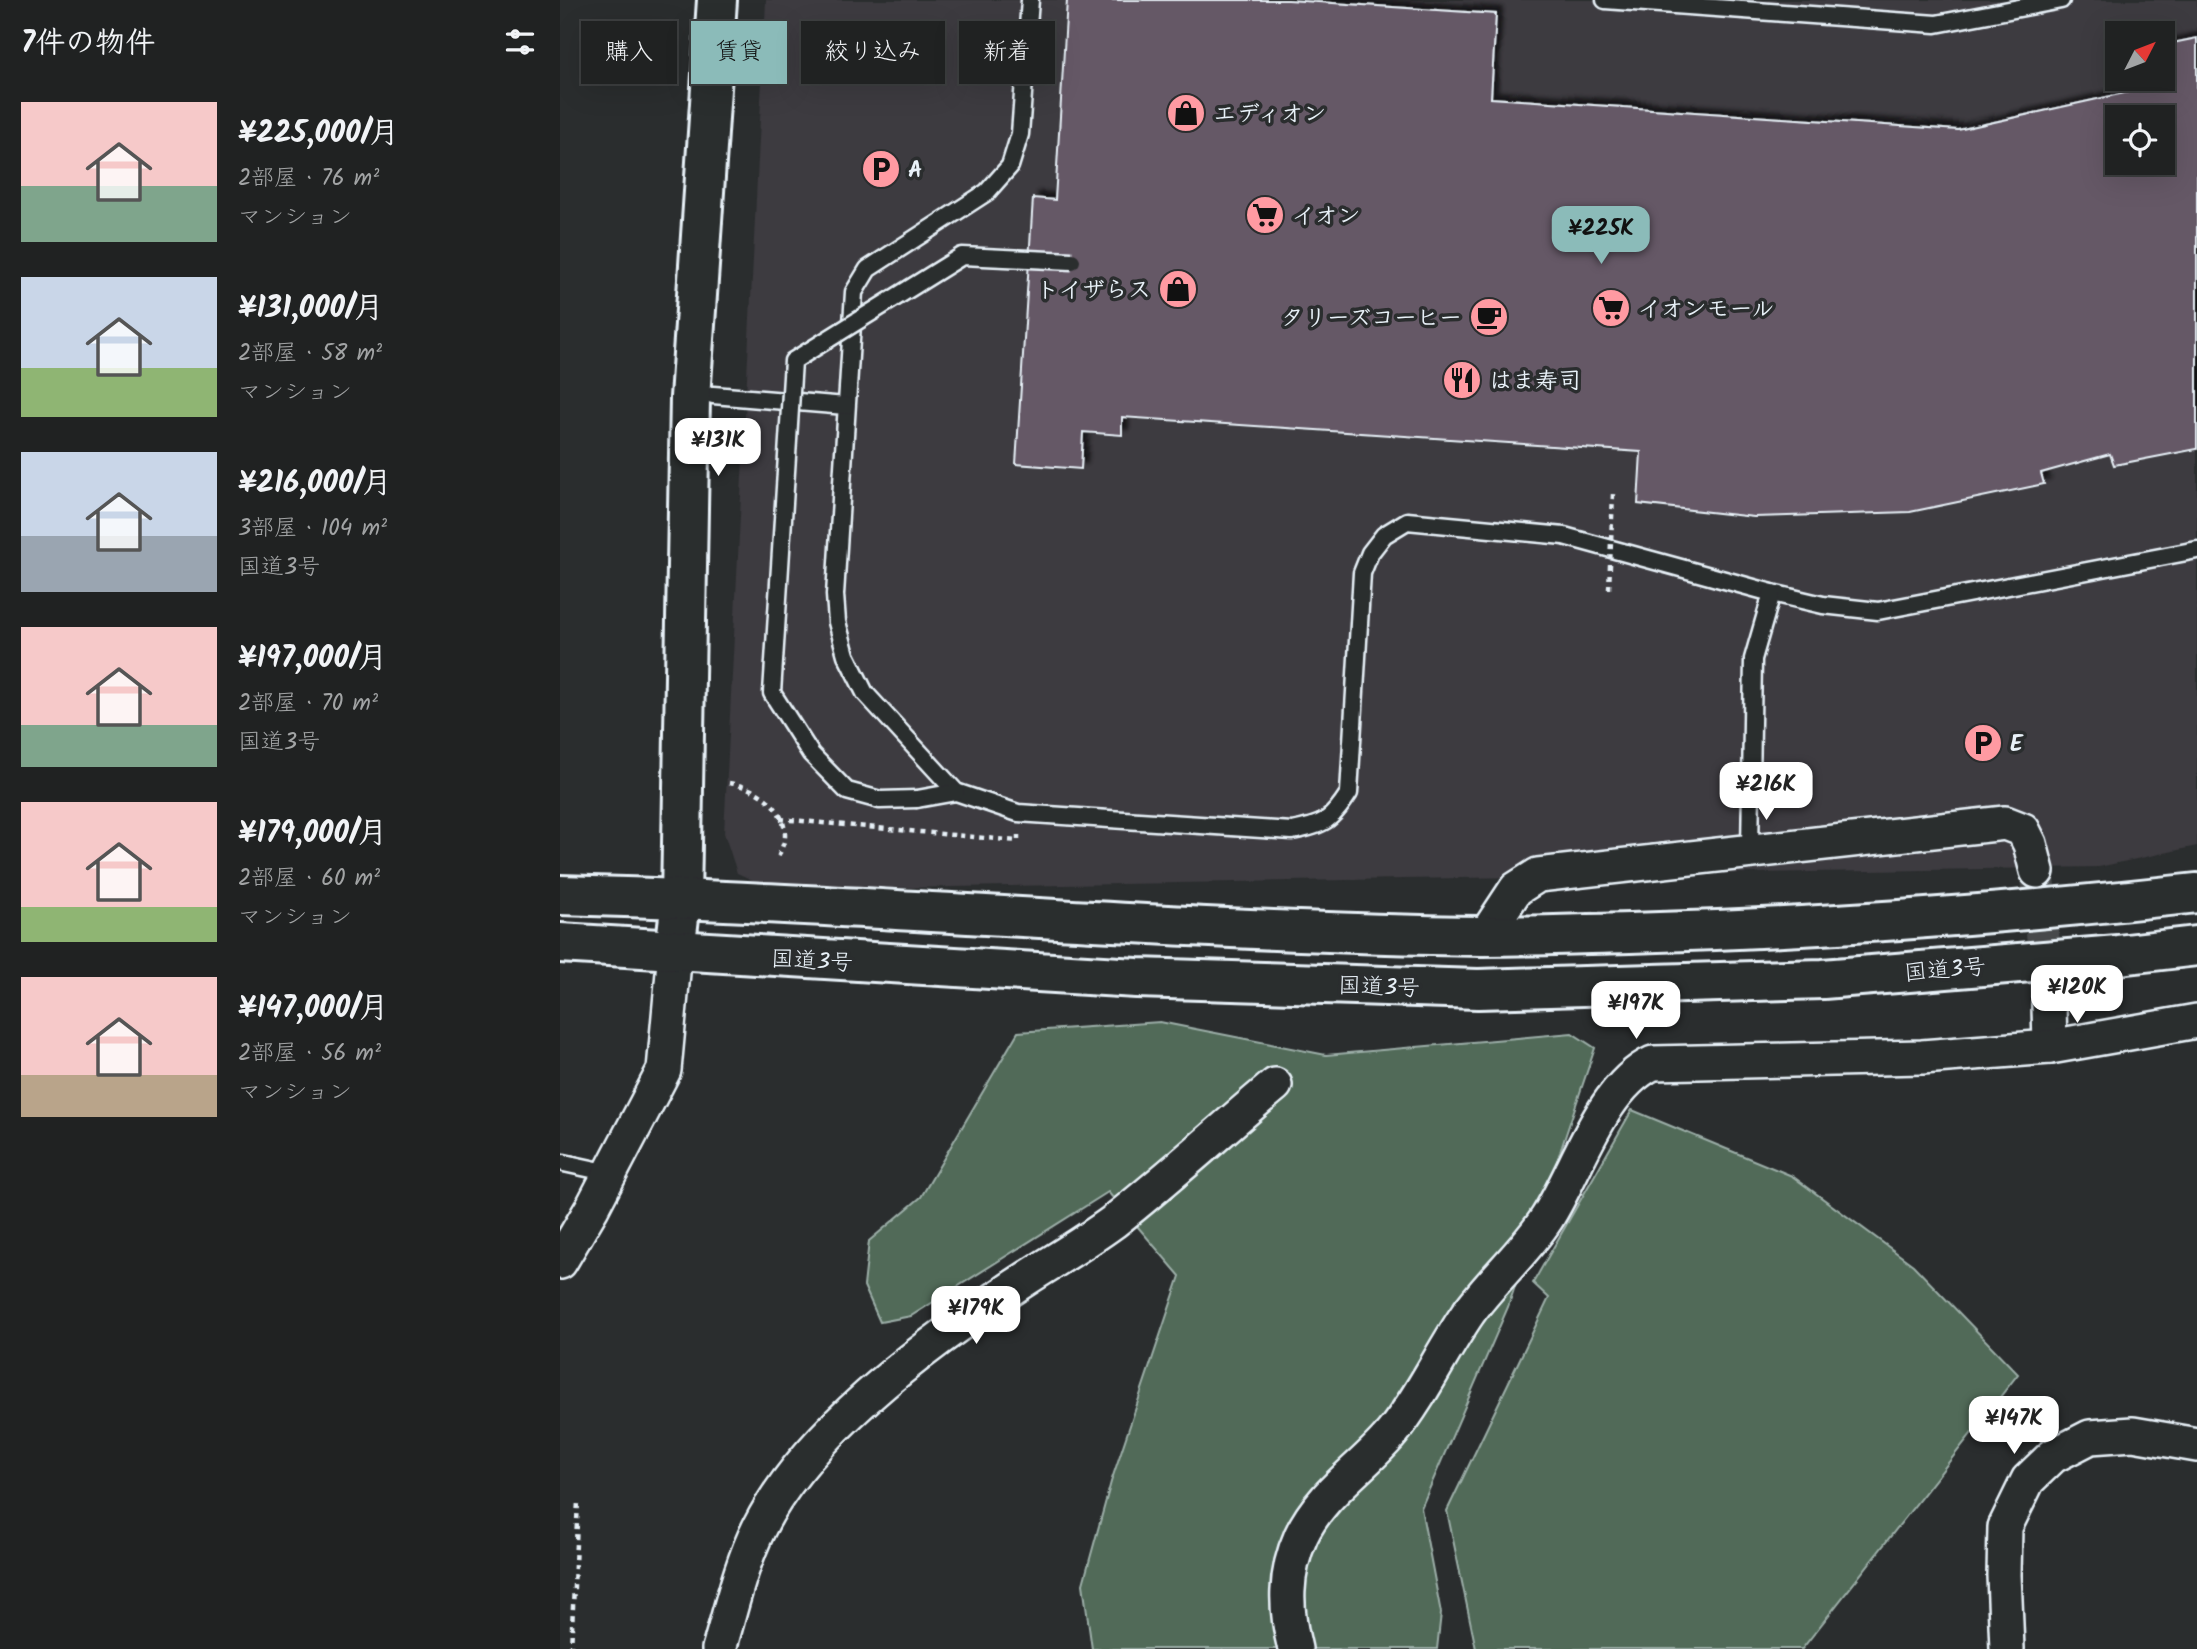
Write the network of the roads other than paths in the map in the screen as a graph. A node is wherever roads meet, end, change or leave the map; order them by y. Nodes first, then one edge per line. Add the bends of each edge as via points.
1 (717, 0) edge
2 (738, 0) edge
3 (1030, 0) edge
4 (1605, 0) edge
5 (1966, 0) edge
6 (2061, 0) edge
7 (1964, 18) junction
8 (1072, 261) dead end
9 (713, 395) junction
10 (846, 406) junction
11 (2197, 550) edge
12 (1772, 593) junction
13 (956, 792) junction
14 (1750, 851) junction
15 (2037, 872) tunnel mouth
16 (2197, 893) edge
17 (560, 895) edge
18 (681, 900) junction
19 (1485, 936) junction
20 (560, 943) edge
21 (2197, 946) edge
22 (675, 951) junction
23 (2049, 1005) tunnel mouth
24 (2197, 1021) edge
25 (2050, 1047) junction
26 (1275, 1085) dead end
27 (564, 1163) dead end
28 (610, 1173) junction
29 (560, 1262) edge
30 (2197, 1445) edge
31 (719, 1649) edge
32 (1295, 1649) edge
33 (2007, 1649) edge

1 - 18 main road via 690,398
2 - 9 main road
3 - 10 lane via 1020,134 1010,166 986,192 868,269 854,292
4 - 7 lane via 1936,24
5 - 7 lane
6 - 7 lane
8 - 13 lane, bridge via 962,256 793,360 772,693 811,754 847,791 880,800
9 - 10 lane
9 - 18 main road via 698,839
10 - 13 lane via 835,595 846,655 865,693
11 - 12 lane via 1878,611
12 - 13 lane via 1564,536 1407,521 1384,535 1362,573 1349,793 1335,816 1319,826 1292,831 1018,813
12 - 14 lane via 1753,659
14 - 15 street via 2005,823 2023,830
14 - 19 street via 1538,875 1516,889
16 - 19 main road via 1823,927
17 - 18 main road
18 - 19 main road via 1155,926
18 - 22 main road
20 - 22 main road, 国道3号
21 - 22 main road, 国道3号 via 1823,979 1478,989 1137,978
22 - 28 street via 664,1070
23 - 25 street
24 - 25 street
25 - 32 street via 1922,1057 1653,1063 1640,1069 1618,1090 1601,1116 1546,1220 1470,1312 1399,1423 1312,1516 1292,1561 1287,1586
26 - 31 street via 1112,1223 1003,1293 924,1350 854,1409 794,1471 759,1528 740,1574
27 - 28 lane
28 - 29 street
30 - 33 street via 2133,1434 2090,1437 2053,1456 2028,1480 2005,1527

